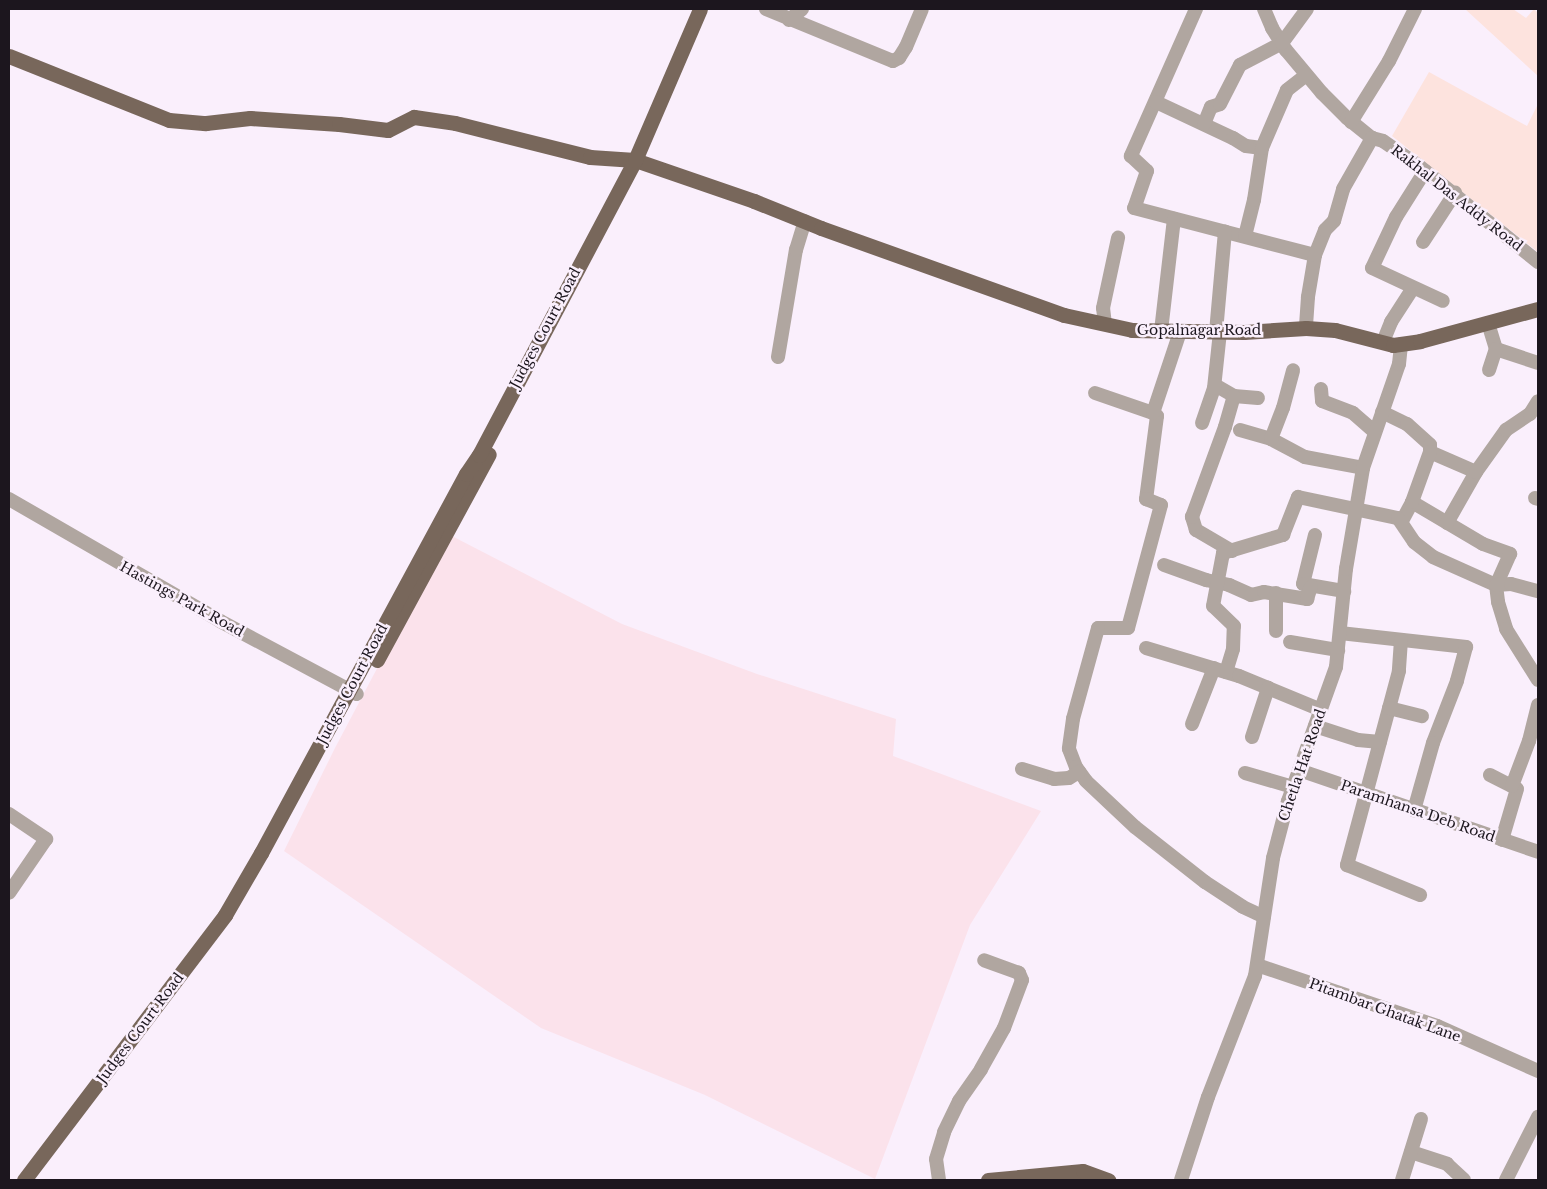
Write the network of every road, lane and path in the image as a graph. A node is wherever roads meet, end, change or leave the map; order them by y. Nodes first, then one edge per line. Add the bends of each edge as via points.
1 (700, 9) edge
2 (708, 9) edge
3 (766, 9) edge
4 (802, 9) edge
5 (922, 9) edge
6 (1196, 9) edge
7 (1264, 9) edge
8 (1307, 9) edge
9 (1415, 9) edge
10 (789, 20) junction
11 (1282, 43) junction
12 (9, 56) edge
13 (1306, 75) junction
14 (1156, 102) junction
15 (1352, 122) junction
16 (1204, 124) junction
17 (1372, 138) junction
18 (1262, 148) junction
19 (639, 161) junction
20 (1425, 171) junction
21 (1455, 194) junction
22 (1174, 219) junction
23 (805, 221) junction
24 (1225, 231) junction
25 (1244, 236) junction
26 (1118, 238) dead end
27 (1423, 242) dead end
28 (1315, 255) junction
29 (1538, 262) edge
30 (1413, 288) junction
31 (1443, 301) dead end
32 (1538, 309) edge
33 (1488, 323) junction
34 (1105, 324) junction
35 (1306, 328) junction
36 (1161, 331) junction
37 (1180, 332) junction
38 (1218, 332) junction
39 (1384, 342) junction
40 (1401, 344) junction
41 (1496, 349) junction
42 (778, 357) dead end
43 (1538, 363) edge
44 (1292, 370) dead end
45 (1489, 370) dead end
46 (1214, 385) junction
47 (1321, 389) dead end
48 (1095, 393) dead end
49 (1234, 396) junction
50 (1258, 398) dead end
51 (1538, 401) edge
52 (1382, 412) junction
53 (1153, 413) junction
54 (1202, 423) dead end
55 (1240, 430) dead end
56 (1374, 432) junction
57 (1271, 439) junction
58 (1430, 452) junction
59 (1364, 468) junction
60 (1476, 472) junction
61 (9, 499) edge
62 (1412, 502) junction
63 (1356, 509) junction
64 (1402, 521) junction
65 (1447, 523) junction
66 (1315, 535) dead end
67 (1232, 551) junction
68 (1164, 565) dead end
69 (1217, 582) junction
70 (1496, 585) junction
71 (1311, 587) junction
72 (1344, 591) junction
73 (1538, 591) edge
74 (1276, 594) junction
75 (1276, 631) dead end
76 (1340, 633) junction
77 (1401, 640) junction
78 (1290, 642) dead end
79 (1146, 648) dead end
80 (1338, 650) junction
81 (1220, 670) junction
82 (1538, 680) edge
83 (1268, 688) junction
84 (353, 692) junction
85 (1538, 705) edge
86 (1389, 708) junction
87 (1321, 710) junction
88 (1422, 716) dead end
89 (1192, 724) dead end
90 (1315, 726) junction
91 (1252, 737) dead end
92 (1380, 742) junction
93 (1022, 769) dead end
94 (1299, 770) junction
95 (1079, 772) junction
96 (1245, 773) dead end
97 (1490, 775) dead end
98 (1512, 786) junction
99 (1293, 787) junction
100 (1367, 794) junction
101 (1414, 810) junction
102 (9, 814) edge
103 (1502, 840) junction
104 (1538, 852) edge
105 (9, 893) edge
106 (1420, 895) dead end
107 (1264, 917) junction
108 (984, 960) dead end
109 (1256, 965) junction
110 (1538, 1072) edge
111 (1538, 1117) edge
112 (1421, 1118) dead end
113 (1411, 1152) junction
114 (24, 1180) edge
115 (938, 1180) edge
116 (988, 1180) edge
117 (1108, 1180) edge
118 (1181, 1180) edge
119 (1402, 1180) edge
120 (1464, 1180) edge
121 (1506, 1180) edge

1 - 19 main road
2 - 19 main road
3 - 10 street
4 - 10 street
5 - 10 street via 906,47 899,58 893,60
6 - 14 street
7 - 11 street, Rakhal Das Addy Road
8 - 11 street
9 - 15 street via 1390,61
11 - 13 street, Rakhal Das Addy Road
11 - 16 street via 1240,65 1220,104 1211,107
12 - 19 main road, Gopalnagar Road via 169,120 206,123 250,118 388,130 414,117 455,123 590,157
13 - 15 street, Rakhal Das Addy Road
13 - 18 street via 1287,90
14 - 16 street
14 - 22 street via 1131,156 1147,171 1134,208
15 - 17 street, Rakhal Das Addy Road
16 - 18 street via 1246,146
17 - 20 street, Rakhal Das Addy Road via 1383,141
17 - 28 street via 1343,189 1334,221 1326,230
18 - 25 street via 1254,200
19 - 23 main road, Gopalnagar Road
19 - 84 main road, Judges Court Road via 462,508
20 - 21 street, Rakhal Das Addy Road
20 - 30 street via 1396,217 1372,268
21 - 27 street
21 - 29 street, Rakhal Das Addy Road
22 - 24 street
22 - 36 street
23 - 34 main road, Gopalnagar Road via 1064,315
23 - 42 street via 796,250
24 - 25 street
24 - 38 street
25 - 28 street
26 - 34 street via 1103,308
28 - 35 street
30 - 31 street
30 - 39 street via 1391,322
32 - 33 main road, Gopalnagar Road
33 - 40 main road, Gopalnagar Road
33 - 41 street
34 - 36 main road, Gopalnagar Road via 1132,330
35 - 38 main road, Gopalnagar Road
35 - 39 main road, Gopalnagar Road via 1335,330
36 - 37 main road, Gopalnagar Road
37 - 38 main road, Gopalnagar Road
37 - 53 street
38 - 46 street
39 - 40 main road, Gopalnagar Road
40 - 52 street, Chetla Hat Road via 1399,364
41 - 43 street
41 - 45 street
44 - 57 street
46 - 49 street
46 - 54 street
47 - 56 street via 1322,401 1353,412
48 - 53 street
49 - 50 street
49 - 67 street via 1226,427 1192,517 1196,530
51 - 60 street via 1530,414 1506,430
52 - 56 street, Chetla Hat Road
52 - 58 street via 1407,424 1430,445
53 - 95 street via 1157,416 1146,499 1161,506 1128,628 1098,628 1073,719 1069,749
55 - 57 street
56 - 59 street, Chetla Hat Road
57 - 59 street via 1305,457
58 - 60 street
58 - 62 street
59 - 63 street, Chetla Hat Road
60 - 65 street
61 - 84 street, Hastings Park Road via 220,621
62 - 64 street
62 - 65 street
63 - 64 street
63 - 67 street via 1298,497 1283,535
63 - 72 street, Chetla Hat Road
64 - 70 street via 1414,542 1433,557
65 - 70 street via 1483,544 1510,554
66 - 71 street via 1303,584
67 - 69 street via 1223,553
68 - 69 street
69 - 74 street via 1251,596 1264,592
69 - 81 street via 1212,606 1234,626 1233,649
70 - 73 street via 1511,584
70 - 82 street via 1506,629
71 - 72 street
71 - 74 street via 1307,599
72 - 76 street, Chetla Hat Road
74 - 75 street
76 - 77 street
76 - 80 street, Chetla Hat Road
77 - 86 street via 1399,671
77 - 101 street via 1466,647
78 - 80 street
79 - 81 street
80 - 87 street, Chetla Hat Road via 1336,667
81 - 83 street
81 - 89 street
83 - 87 street
83 - 91 street
84 - 114 main road, Judges Court Road via 351,704 338,712 225,915
85 - 98 street
86 - 88 street
86 - 92 street
87 - 90 street, Chetla Hat Road
90 - 92 street via 1358,740
90 - 94 street, Chetla Hat Road
92 - 100 street
93 - 95 street via 1054,779 1070,778
94 - 99 street, Chetla Hat Road
94 - 100 street, Paramhansa Deb Road
95 - 107 street via 1135,827 1169,854 1220,892
96 - 99 street
97 - 98 street
98 - 103 street via 1517,789
99 - 107 street, Chetla Hat Road via 1273,858
100 - 101 street, Paramhansa Deb Road
100 - 106 street via 1347,865
101 - 103 street, Paramhansa Deb Road
102 - 105 street via 46,839
103 - 104 street, Paramhansa Deb Road
107 - 109 street, Chetla Hat Road
108 - 115 street via 1019,973 1022,980 1004,1028 944,1132 936,1159
109 - 110 street, Pitambar Ghatak Lane via 1437,1026
109 - 118 street, Chetla Hat Road via 1255,976 1208,1097
111 - 121 street
112 - 113 street
113 - 119 street
113 - 120 street via 1447,1164
116 - 117 main road via 1084,1171

